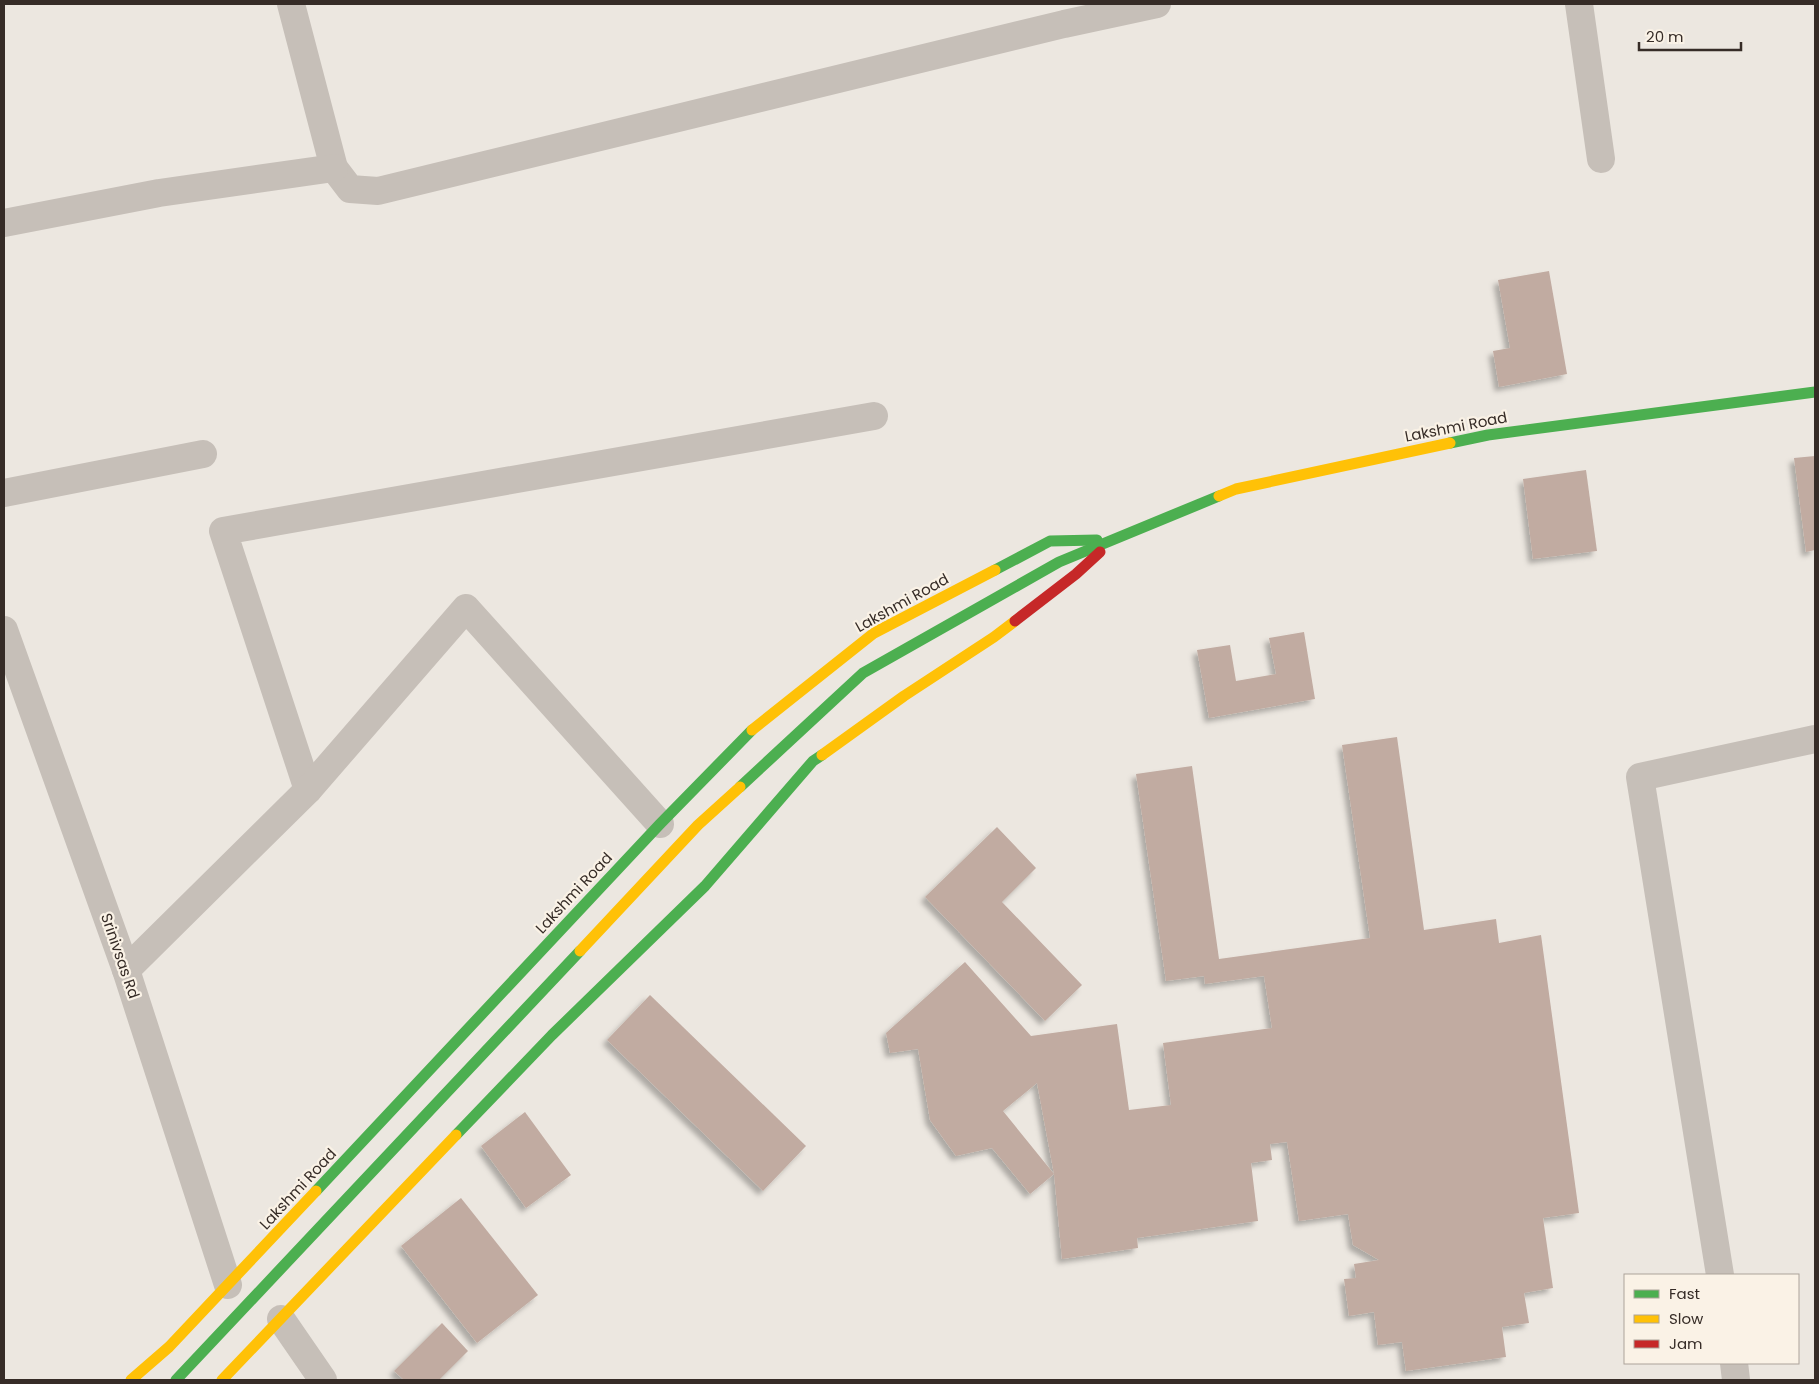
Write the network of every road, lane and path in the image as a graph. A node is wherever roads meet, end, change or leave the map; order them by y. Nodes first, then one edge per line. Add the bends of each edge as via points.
1 (291, 4) edge
2 (1157, 4) edge
3 (1579, 4) edge
4 (1062, 14) edge
5 (1601, 159) dead end
6 (334, 168) junction
7 (4, 223) edge
8 (1815, 392) edge
9 (874, 416) dead end
10 (203, 454) dead end
11 (4, 493) edge
12 (1114, 539) junction
13 (4, 630) edge
14 (1815, 738) edge
15 (308, 790) junction
16 (660, 824) junction
17 (126, 970) junction
18 (1720, 1274) edge
19 (228, 1285) junction
20 (281, 1318) junction
21 (1734, 1364) edge
22 (131, 1380) edge
23 (176, 1380) edge
24 (222, 1380) edge
25 (324, 1380) edge
26 (1736, 1380) edge

1 - 6 street
2 - 4 street
3 - 5 street
4 - 6 street via 378,191 350,189
6 - 7 street via 159,193
8 - 12 street, Lakshmi Road via 1488,434 1236,489
9 - 15 street via 222,531
10 - 11 street
12 - 16 street, Lakshmi Road via 1050,541 874,633 756,726
12 - 20 street, Lakshmi Road via 1076,574 994,637 813,761 705,886 552,1035
12 - 23 street, Lakshmi Road via 1059,562 863,673 698,825
13 - 17 street, Srinivsas Rd
14 - 18 street via 1640,777
15 - 16 street via 466,608
15 - 17 street
16 - 19 street, Lakshmi Road
17 - 19 street, Srinivsas Rd
19 - 22 street, Lakshmi Road via 169,1347
20 - 24 street, Lakshmi Road
20 - 25 street
21 - 26 street

